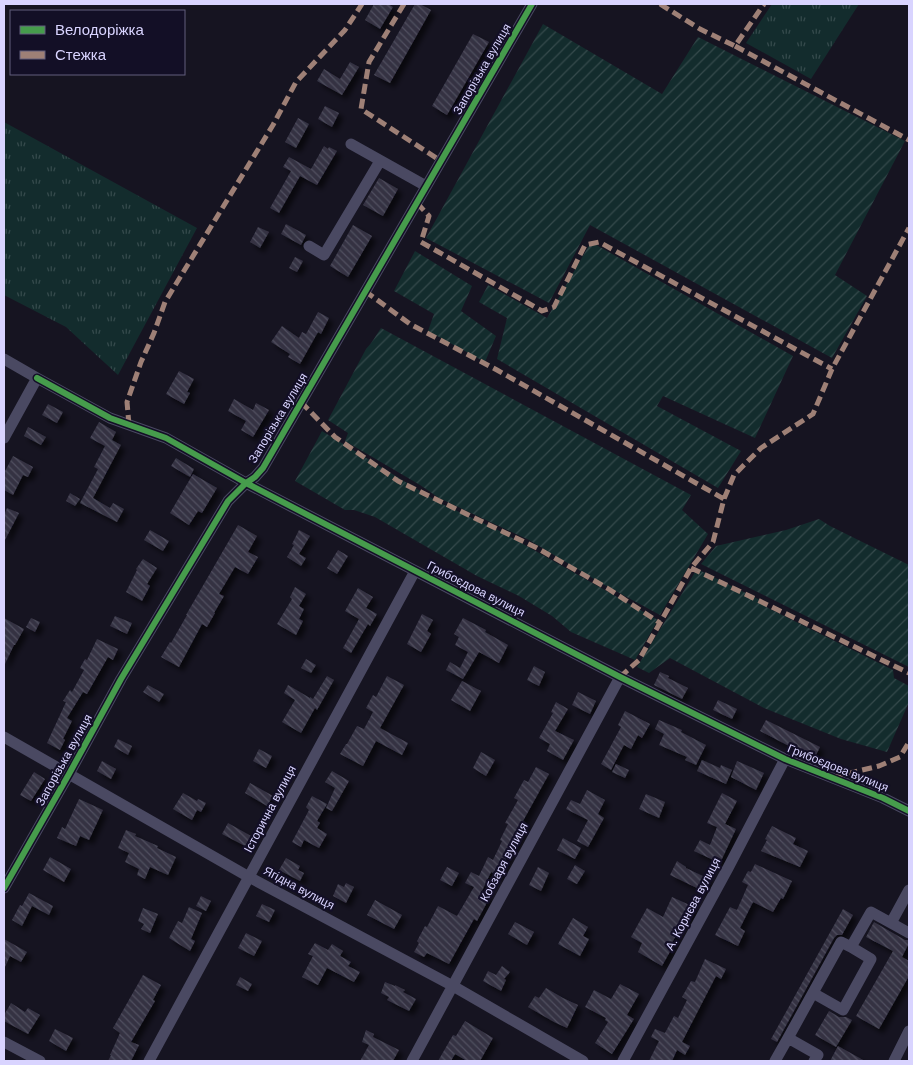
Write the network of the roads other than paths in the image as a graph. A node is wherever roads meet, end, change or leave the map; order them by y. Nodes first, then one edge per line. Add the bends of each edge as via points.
1 (532, 4) edge
2 (351, 144) dead end
3 (380, 161) junction
4 (426, 186) junction
5 (308, 246) dead end
6 (4, 359) edge
7 (37, 378) junction
8 (4, 438) edge
9 (246, 483) junction
10 (415, 570) junction
11 (620, 677) junction
12 (4, 737) edge
13 (785, 759) junction
14 (69, 774) junction
15 (909, 811) edge
16 (249, 877) junction
17 (4, 888) edge
18 (909, 890) edge
19 (891, 923) junction
20 (909, 933) edge
21 (851, 948) junction
22 (453, 986) junction
23 (813, 993) junction
24 (909, 1031) edge
25 (788, 1038) junction
26 (4, 1042) edge
27 (40, 1061) edge
28 (149, 1061) edge
29 (412, 1061) edge
30 (583, 1061) edge
31 (623, 1061) edge
32 (775, 1061) edge
33 (814, 1061) edge
34 (894, 1061) edge

1 - 4 street, Запорізька вулиця
2 - 3 street
3 - 4 street
3 - 5 street via 324,255
4 - 9 street, Запорізька вулиця via 263,468
6 - 7 street, Грибоєдова вулиця
7 - 8 street
7 - 9 street, Грибоєдова вулиця via 110,418 166,438
9 - 10 street, Грибоєдова вулиця
9 - 14 street, Запорізька вулиця via 228,502 121,679
10 - 11 street, Грибоєдова вулиця
10 - 16 street, Історична вулиця
11 - 13 street, Грибоєдова вулиця
11 - 22 street, Кобзаря вулиця
12 - 14 street, Ягідна вулиця
13 - 15 street, Грибоєдова вулиця
13 - 31 street, А. Корнєва вулиця
14 - 16 street, Ягідна вулиця
14 - 17 street, Запорізька вулиця
16 - 22 street, Ягідна вулиця
16 - 28 street, Історична вулиця
18 - 19 street
19 - 20 street
19 - 21 street via 870,912
21 - 23 street via 841,942
21 - 23 street via 871,959 843,1010
22 - 29 street, Кобзаря вулиця
22 - 30 street, Ягідна вулиця
23 - 25 street
24 - 34 street
25 - 32 street
25 - 33 street via 818,1055
26 - 27 street

